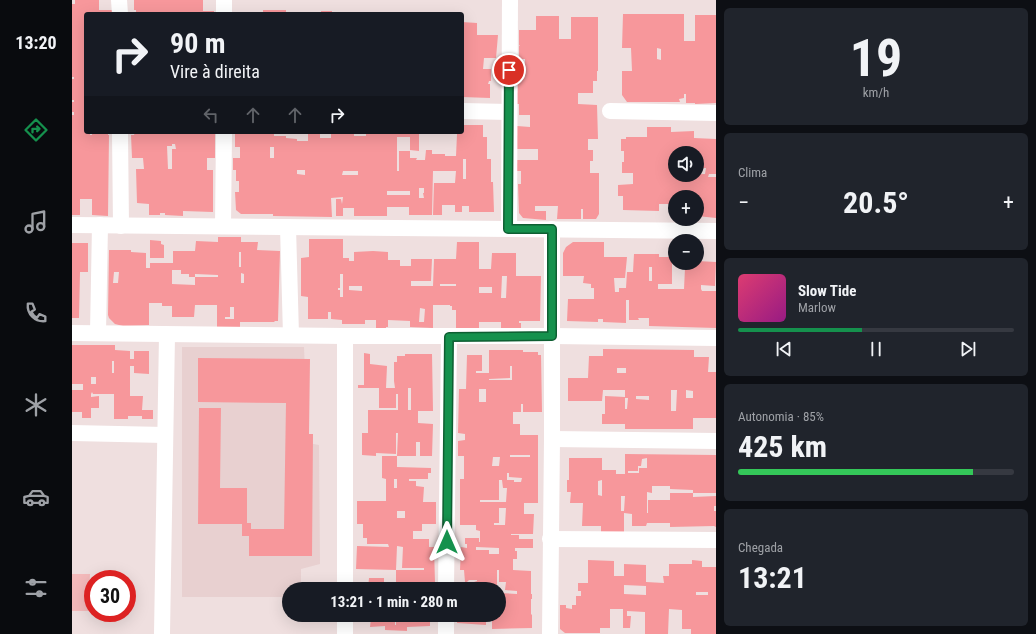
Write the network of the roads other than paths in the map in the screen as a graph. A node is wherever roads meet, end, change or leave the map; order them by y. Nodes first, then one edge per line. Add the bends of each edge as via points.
1 (120, 0) edge
2 (224, 0) edge
3 (510, 0) edge
4 (120, 12) edge
5 (224, 12) edge
6 (464, 111) edge
7 (610, 111) dead end
8 (508, 112) junction
9 (716, 112) edge
10 (120, 134) edge
11 (224, 134) edge
12 (72, 225) edge
13 (100, 225) junction
14 (121, 226) junction
15 (223, 226) junction
16 (288, 227) junction
17 (508, 229) junction
18 (552, 229) junction
19 (716, 231) edge
20 (72, 333) edge
21 (98, 333) junction
22 (167, 335) junction
23 (291, 335) junction
24 (345, 336) junction
25 (552, 336) junction
26 (449, 337) junction
27 (716, 338) edge
28 (72, 434) edge
29 (165, 435) junction
30 (552, 439) junction
31 (716, 441) edge
32 (550, 539) junction
33 (716, 540) edge
34 (345, 582) edge
35 (446, 582) edge
36 (345, 622) edge
37 (446, 622) edge
38 (162, 634) edge
39 (345, 634) edge
40 (446, 634) edge
41 (550, 634) edge

1 - 4 street
2 - 5 street
3 - 8 street
6 - 8 street
7 - 9 street
8 - 17 street
10 - 14 street
11 - 15 street
12 - 13 street
13 - 14 street
13 - 21 street
14 - 15 street
15 - 16 street
16 - 17 street
16 - 23 street
17 - 18 street
18 - 19 street
18 - 25 street
20 - 21 street
21 - 22 street
22 - 23 street
22 - 29 street
23 - 24 street
24 - 26 street
24 - 34 street
25 - 26 street
25 - 27 street
25 - 30 street
26 - 35 street
28 - 29 street
29 - 38 street
30 - 31 street
30 - 32 street
32 - 33 street
32 - 41 street
36 - 39 street
37 - 40 street

